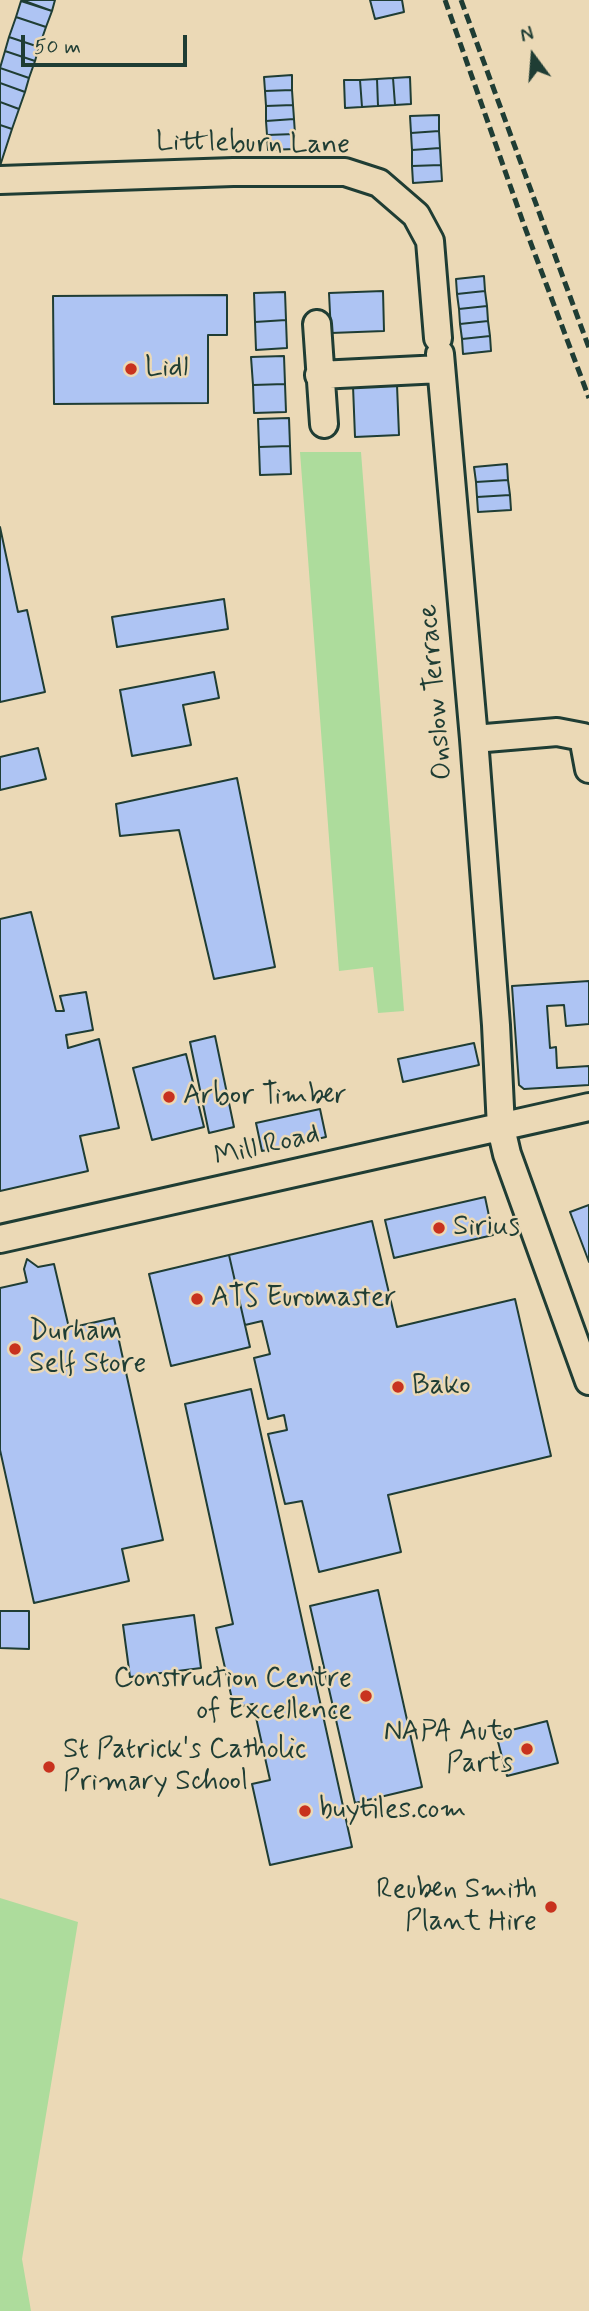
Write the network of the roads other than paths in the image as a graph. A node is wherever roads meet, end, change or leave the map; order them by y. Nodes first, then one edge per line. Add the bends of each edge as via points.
1 (0, 180) edge
2 (317, 324) dead end
3 (440, 354) junction
4 (319, 375) junction
5 (324, 424) dead end
6 (474, 739) junction
7 (589, 769) edge
8 (589, 1107) edge
9 (501, 1128) junction
10 (0, 1239) edge
11 (589, 1381) edge

1 - 3 street, Littleburn Lane via 233,172 345,173 379,183 416,215 430,241
2 - 4 street
3 - 4 street
3 - 6 street, Onslow Terrace
4 - 5 street
6 - 7 street via 557,732 583,737
6 - 9 street, Onslow Terrace
8 - 9 street, Mill Road
9 - 10 street, Mill Road
9 - 11 street

